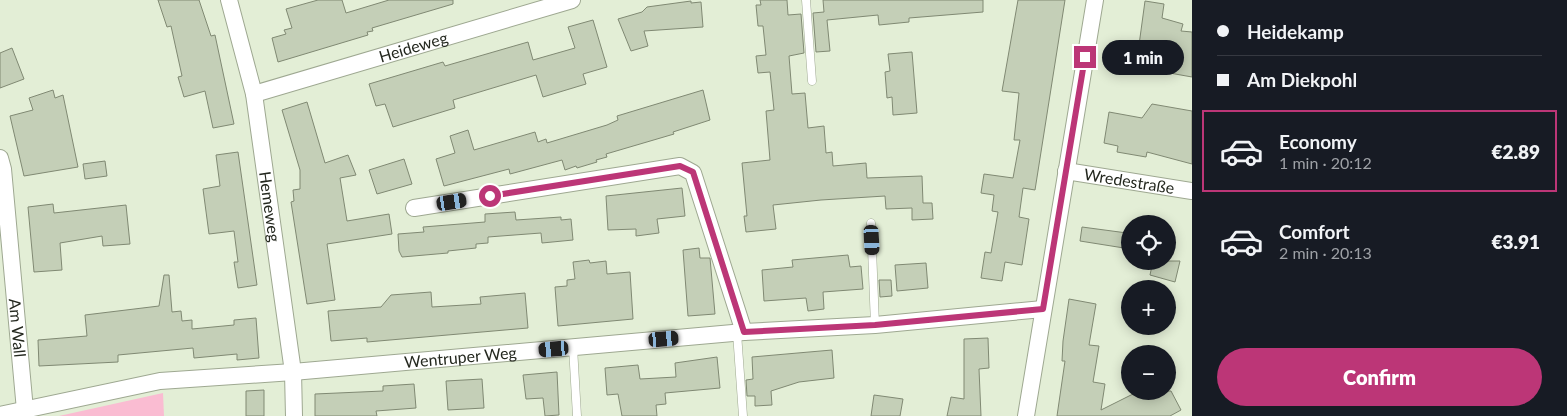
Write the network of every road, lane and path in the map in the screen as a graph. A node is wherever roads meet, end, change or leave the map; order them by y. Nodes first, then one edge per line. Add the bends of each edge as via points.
1 (229, 0) edge
2 (572, 0) edge
3 (806, 0) edge
4 (1095, 0) edge
5 (812, 81) dead end
6 (254, 94) junction
7 (0, 158) edge
8 (1066, 171) junction
9 (1192, 191) edge
10 (414, 208) dead end
11 (871, 223) dead end
12 (1043, 309) junction
13 (875, 325) junction
14 (740, 333) junction
15 (573, 347) junction
16 (293, 372) junction
17 (25, 410) junction
18 (0, 415) edge
19 (294, 416) edge
20 (577, 416) edge
21 (744, 416) edge
22 (1026, 416) edge

1 - 6 street, Hemeweg
2 - 6 street, Heideweg
3 - 5 lane
4 - 8 street
6 - 16 street, Hemeweg
7 - 17 street, Am Wall
8 - 9 street, Wredestraße
8 - 12 street
10 - 14 street via 680,166 693,172
11 - 13 lane
12 - 13 street, Wentruper Weg
12 - 22 street
13 - 14 street, Wentruper Weg
14 - 15 street, Wentruper Weg
14 - 21 lane
15 - 16 street, Wentruper Weg
15 - 20 lane
16 - 17 street, Wentruper Weg via 160,381
16 - 19 street, Hemeweg
17 - 18 street, Wentruper Weg

